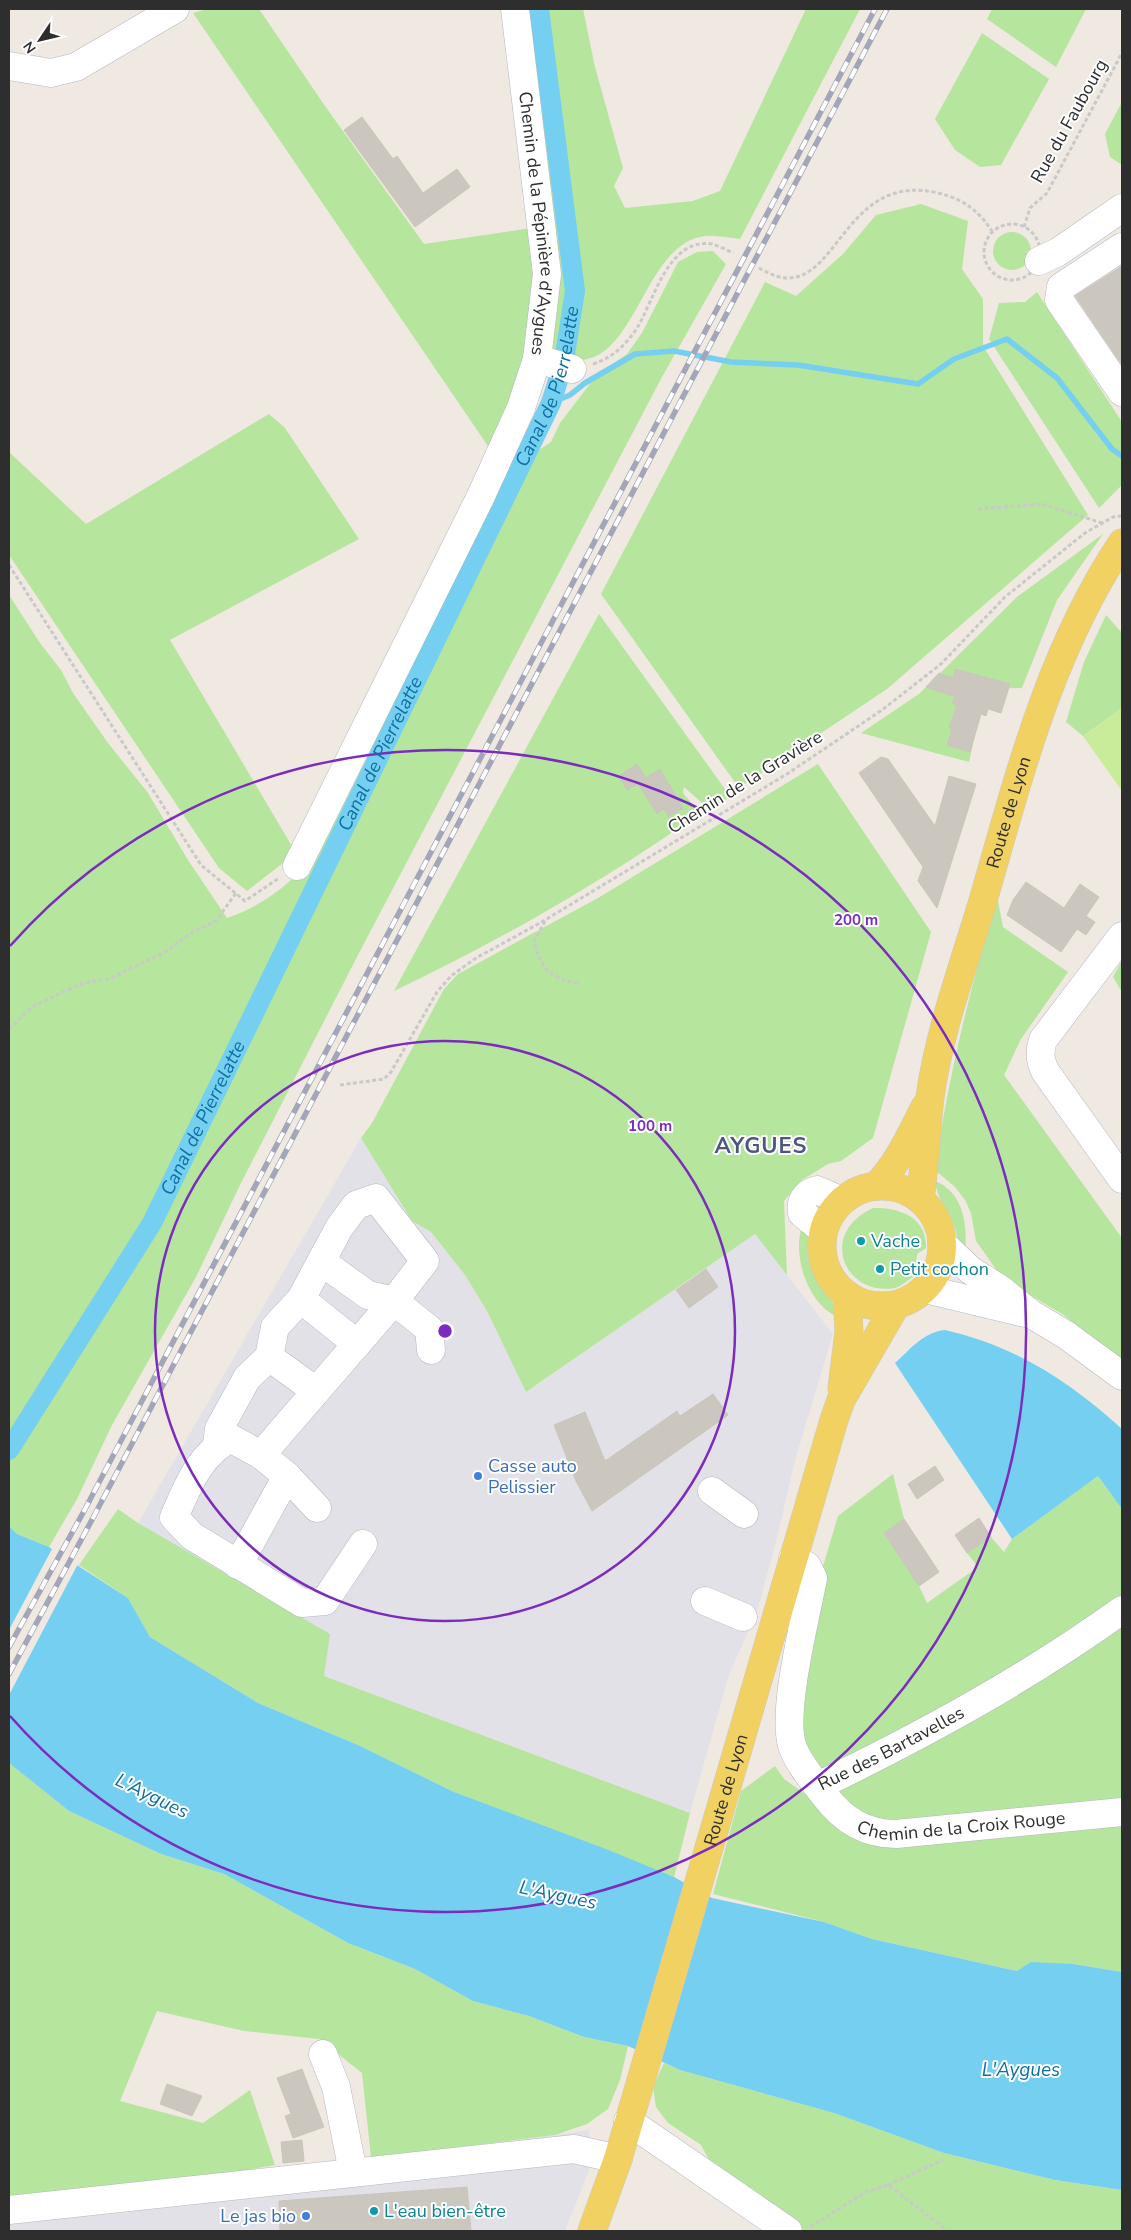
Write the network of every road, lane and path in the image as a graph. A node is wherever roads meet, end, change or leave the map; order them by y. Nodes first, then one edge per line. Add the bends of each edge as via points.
1 (175, 9) edge
2 (515, 9) edge
3 (1122, 53) edge
4 (9, 66) edge
5 (1122, 208) edge
6 (1024, 226) junction
7 (992, 231) junction
8 (1122, 247) edge
9 (733, 254) dead end
10 (1039, 261) junction
11 (759, 268) dead end
12 (552, 364) junction
13 (1122, 392) edge
14 (978, 509) dead end
15 (1122, 516) edge
16 (1103, 523) junction
17 (1122, 543) edge
18 (9, 565) edge
19 (296, 866) joint
20 (236, 893) junction
21 (545, 920) junction
22 (1122, 936) edge
23 (578, 984) dead end
24 (9, 1029) edge
25 (340, 1085) dead end
26 (930, 1097) junction
27 (1122, 1179) edge
28 (876, 1186) junction
29 (920, 1199) junction
30 (942, 1243) junction
31 (322, 1262) junction
32 (925, 1289) junction
33 (847, 1295) junction
34 (301, 1299) junction
35 (394, 1301) junction
36 (896, 1305) junction
37 (1031, 1314) junction
38 (357, 1344) junction
39 (431, 1350) dead end
40 (269, 1357) junction
41 (1122, 1376) edge
42 (316, 1391) junction
43 (841, 1400) junction
44 (217, 1445) junction
45 (261, 1455) junction
46 (287, 1476) junction
47 (712, 1491) dead end
48 (317, 1508) dead end
49 (744, 1514) dead end
50 (363, 1544) dead end
51 (793, 1558) junction
52 (238, 1565) junction
53 (706, 1602) dead end
54 (1122, 1610) edge
55 (743, 1617) dead end
56 (818, 1786) junction
57 (1122, 1812) edge
58 (323, 2054) dead end
59 (628, 2121) junction
60 (943, 2160) dead end
61 (615, 2169) junction
62 (353, 2172) junction
63 (888, 2185) junction
64 (9, 2210) edge
65 (592, 2231) edge
66 (607, 2231) edge
67 (788, 2231) edge
68 (803, 2231) edge
69 (948, 2231) edge

1 - 4 street via 76,67 51,73
2 - 12 street, Chemin de la Pépinière d'Aygues via 547,274
3 - 6 path, Rue du Faubourg via 1046,193 1030,208
5 - 10 street via 1058,252
6 - 7 path via 1001,226
6 - 10 path via 1038,242
7 - 10 path via 986,239 983,256 989,270 997,277 1018,280 1028,276
7 - 11 path via 975,208 955,198 929,191 903,190 871,205 821,260 802,274 783,277
8 - 13 street via 1061,287 1059,300
9 - 12 path, Chemin de la Pépinière d'Aygues via 713,244 695,246 680,254 661,277 637,328 619,350 603,361
12 - 19 street via 522,408
14 - 16 path via 1042,504
15 - 16 path, Chemin de la Gravière
16 - 21 path, Chemin de la Gravière via 1085,533 1005,597 941,664 882,710 787,774
17 - 26 main road, Route de Lyon via 1092,592 1052,674 950,1011
18 - 20 path via 201,865
19 - 20 path via 245,901
20 - 24 path via 216,921 191,933 165,952 111,978 80,984 32,1007
21 - 23 path via 534,942 540,962 548,971
21 - 25 path, Chemin de la Gravière via 476,958 444,982 384,1079
22 - 27 street via 1044,1040 1040,1050 1045,1071
26 - 28 main road, Route de Lyon via 897,1161
26 - 29 main road, Route de Lyon
28 - 29 main road via 900,1188
28 - 33 main road via 858,1190 842,1201 830,1214 823,1230 825,1266
29 - 30 main road via 932,1211
30 - 32 main road via 938,1267
30 - 37 street via 970,1270
31 - 34 street
31 - 35 street via 368,1295
31 - 35 street via 339,1228 356,1204 376,1198 425,1262
32 - 36 main road
32 - 37 street
33 - 36 main road via 876,1306
33 - 43 main road, Route de Lyon via 849,1331
34 - 38 street
34 - 40 street via 274,1327
35 - 38 street
35 - 39 street via 429,1329
36 - 43 main road, Route de Lyon
37 - 41 street
38 - 42 street
40 - 42 street
40 - 44 street via 247,1378 219,1429
42 - 45 street
43 - 51 main road, Route de Lyon
44 - 45 street via 230,1438
44 - 52 street via 198,1465 174,1517 192,1536
45 - 46 street
46 - 48 street
46 - 52 street
47 - 49 street
50 - 52 street via 325,1601 302,1603
51 - 56 street, Rue des Bartavelles via 807,1566 813,1578 789,1707 789,1729 793,1748
51 - 59 main road, Route de Lyon
53 - 55 street
54 - 56 street, Rue des Bartavelles via 1012,1684
56 - 57 street, Chemin de la Croix Rouge via 832,1806 850,1822 881,1834
58 - 62 street via 336,2087
59 - 61 main road, Route de Lyon
59 - 67 street
60 - 63 path
61 - 62 street via 574,2150
61 - 65 main road, Route de Lyon
61 - 66 main road, Route de Lyon
62 - 64 street
63 - 68 path via 866,2192
63 - 69 path

